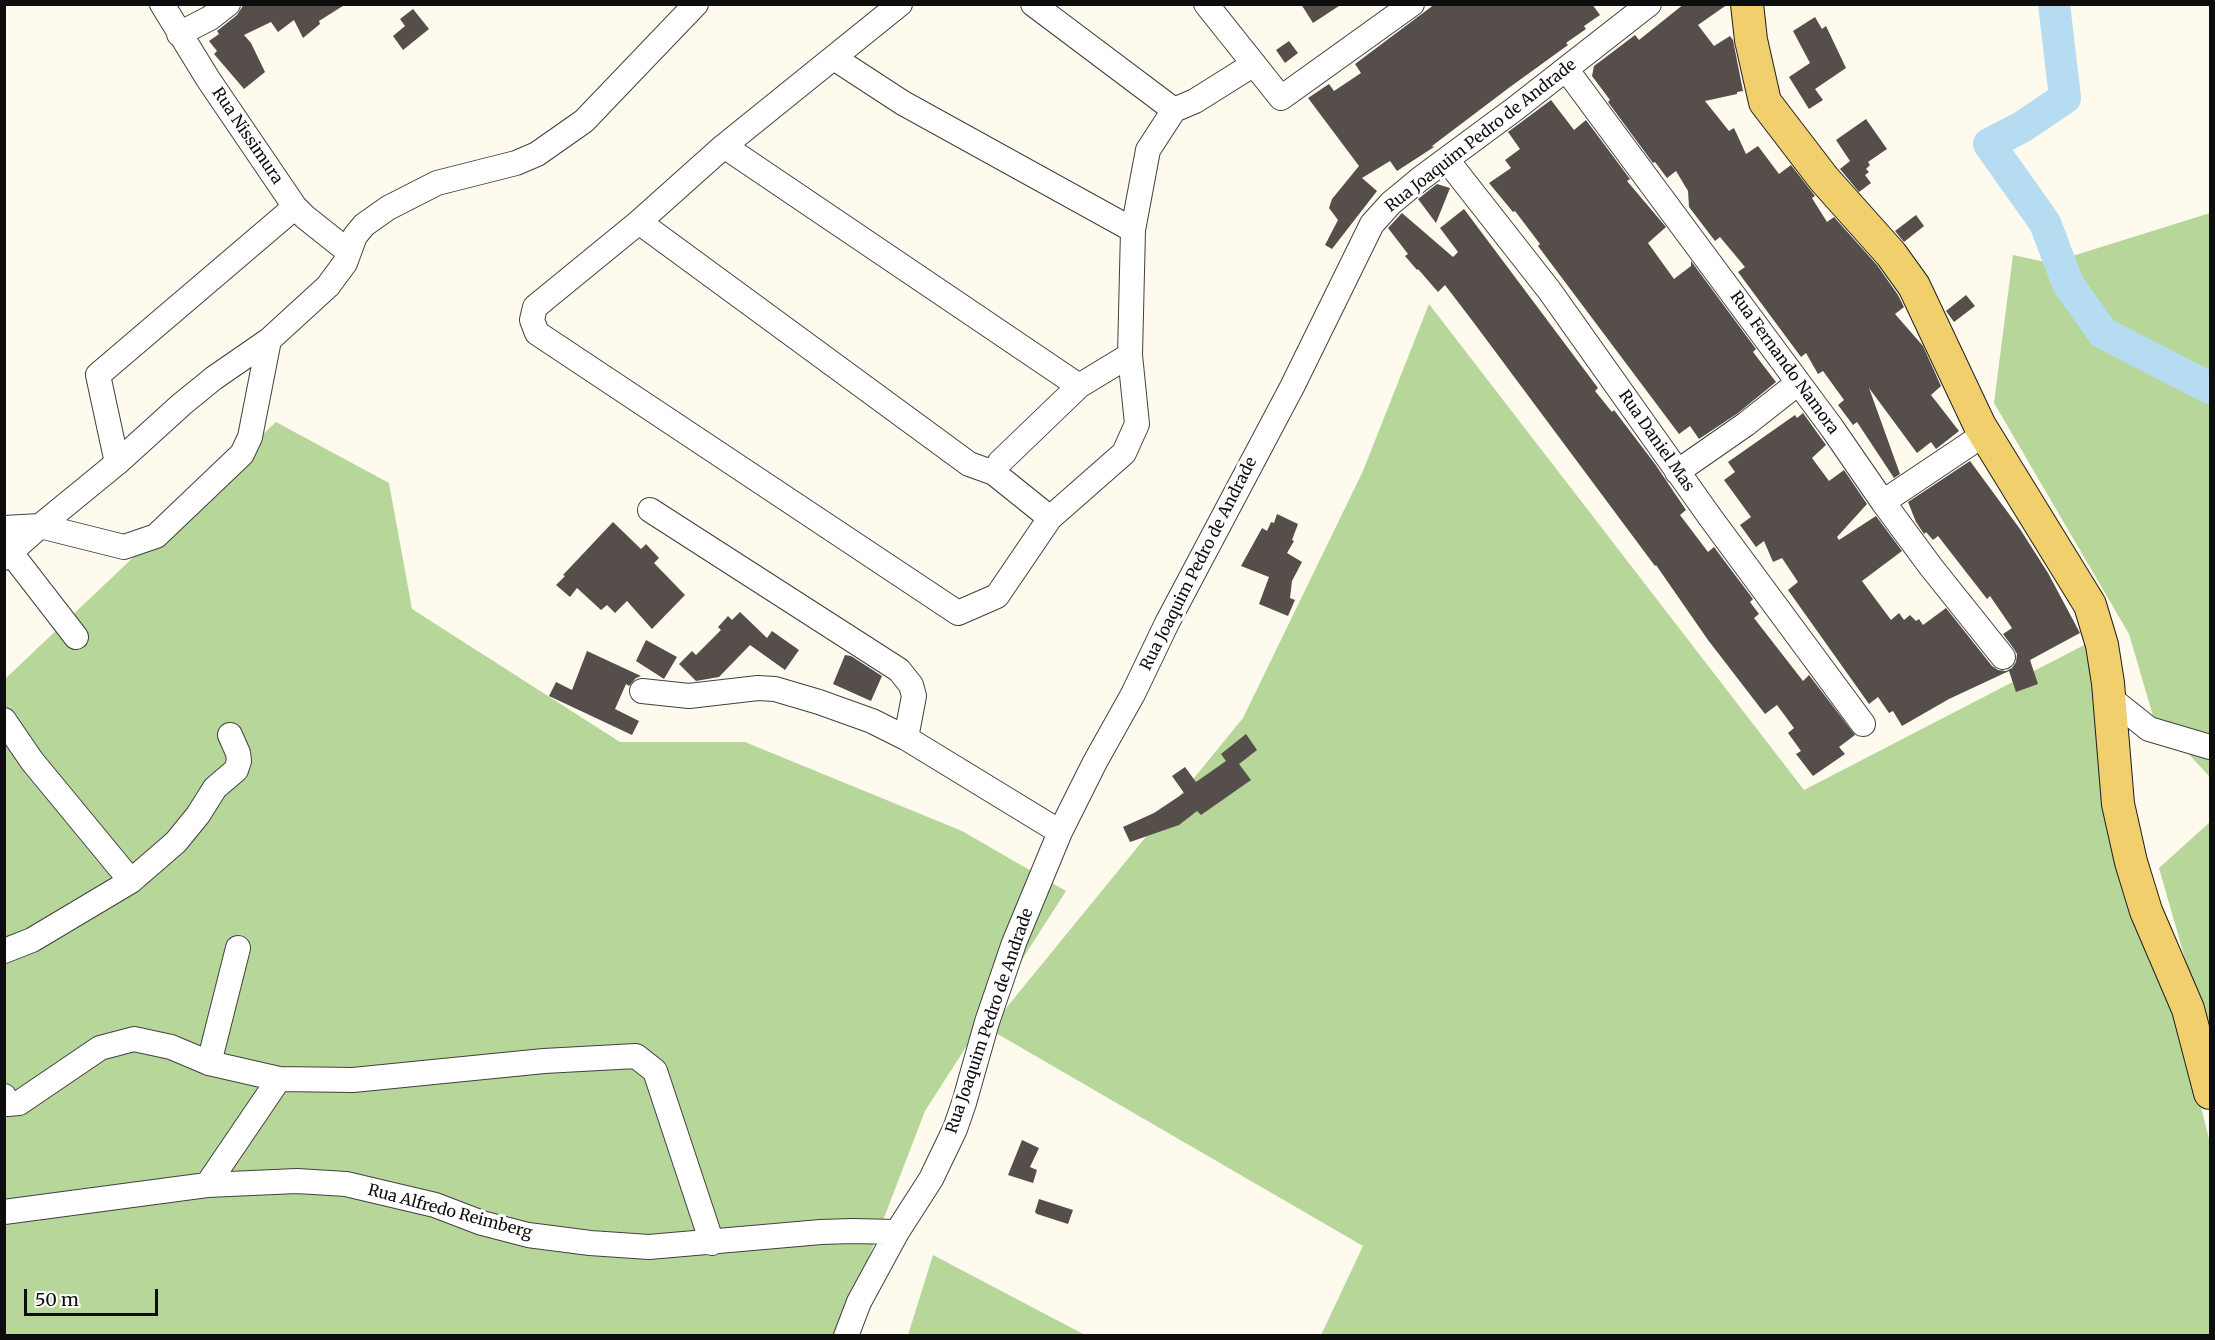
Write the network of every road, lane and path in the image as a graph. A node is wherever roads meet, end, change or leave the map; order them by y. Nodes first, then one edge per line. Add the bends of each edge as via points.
1 (162, 4) edge
2 (228, 4) edge
3 (696, 4) edge
4 (900, 4) edge
5 (1033, 4) edge
6 (1206, 4) edge
7 (1412, 4) edge
8 (1649, 4) edge
9 (1747, 4) edge
10 (179, 34) junction
11 (834, 58) junction
12 (1254, 64) junction
13 (1566, 69) junction
14 (1174, 110) junction
15 (724, 146) junction
16 (1447, 160) junction
17 (295, 207) junction
18 (639, 222) junction
19 (1133, 230) junction
20 (349, 252) junction
21 (269, 340) junction
22 (1130, 355) junction
23 (1798, 383) junction
24 (1079, 386) junction
25 (1986, 433) junction
26 (117, 464) junction
27 (1677, 472) junction
28 (994, 473) junction
29 (1883, 502) junction
30 (650, 510) dead end
31 (1050, 518) junction
32 (40, 526) junction
33 (4, 528) edge
34 (8, 555) edge
35 (76, 637) dead end
36 (2002, 657) dead end
37 (642, 691) dead end
38 (2110, 698) junction
39 (4, 720) edge
40 (1863, 724) dead end
41 (230, 735) dead end
42 (906, 738) junction
43 (2211, 747) edge
44 (1060, 832) junction
45 (131, 881) junction
46 (238, 948) dead end
47 (4, 951) edge
48 (209, 1063) junction
49 (279, 1079) junction
50 (2211, 1093) edge
51 (4, 1096) edge
52 (207, 1185) junction
53 (4, 1212) edge
54 (897, 1232) junction
55 (712, 1243) junction
56 (846, 1335) edge

1 - 10 street, Rua Nissimura
2 - 10 street
3 - 20 street via 584,121 555,143 516,163 437,183 408,197 364,225
4 - 11 street
5 - 14 street
6 - 12 street
7 - 12 street via 1281,98
8 - 13 street, Rua Joaquim Pedro de Andrade
9 - 25 main road via 1765,102 1914,286
10 - 17 street, Rua Nissimura
11 - 15 street
11 - 19 street via 903,103
12 - 14 street
13 - 16 street, Rua Joaquim Pedro de Andrade
13 - 23 street, Rua Fernando Namora
14 - 19 street via 1148,150
15 - 18 street
15 - 24 street
16 - 27 street, Rua Daniel Mas via 1549,290
16 - 44 street, Rua Joaquim Pedro de Andrade via 1391,203 1372,224 1292,387
17 - 20 street, Rua Nissimura
17 - 26 street via 98,375
18 - 28 street via 969,464
18 - 31 street via 536,307 532,320 537,333 958,613 997,596
19 - 22 street
20 - 21 street via 328,286
21 - 26 street via 182,404
21 - 32 street via 250,437 242,454 156,536 124,547
22 - 24 street
22 - 31 street via 1137,423 1124,453
23 - 27 street
23 - 29 street, Rua Fernando Namora
24 - 28 street via 1000,462
25 - 29 street
25 - 38 main road via 2090,605 2102,645
26 - 32 street
27 - 40 street, Rua Daniel Mas
28 - 31 street
29 - 36 street, Rua Fernando Namora
30 - 42 street via 899,670 915,696
32 - 33 street
32 - 34 street
34 - 35 street
37 - 42 street via 689,696 775,689 872,721
38 - 43 street via 2149,729
38 - 50 main road via 2118,804 2131,862 2157,938 2188,1009
39 - 45 street
41 - 45 street via 238,753 236,770 215,788 176,842
42 - 44 street
44 - 54 street, Rua Joaquim Pedro de Andrade via 1014,943 954,1129 931,1179
45 - 47 street via 32,940
46 - 48 street
48 - 49 street
48 - 51 street via 171,1047 134,1039 100,1048 19,1103 8,1104
49 - 52 street
49 - 55 street via 352,1080 636,1056 655,1071
52 - 53 street, Rua Alfredo Reimberg
52 - 55 street, Rua Alfredo Reimberg via 297,1181 346,1184 435,1205 528,1235 649,1247
54 - 55 street, Rua Alfredo Reimberg via 852,1231
54 - 56 street, Rua Joaquim Pedro de Andrade

